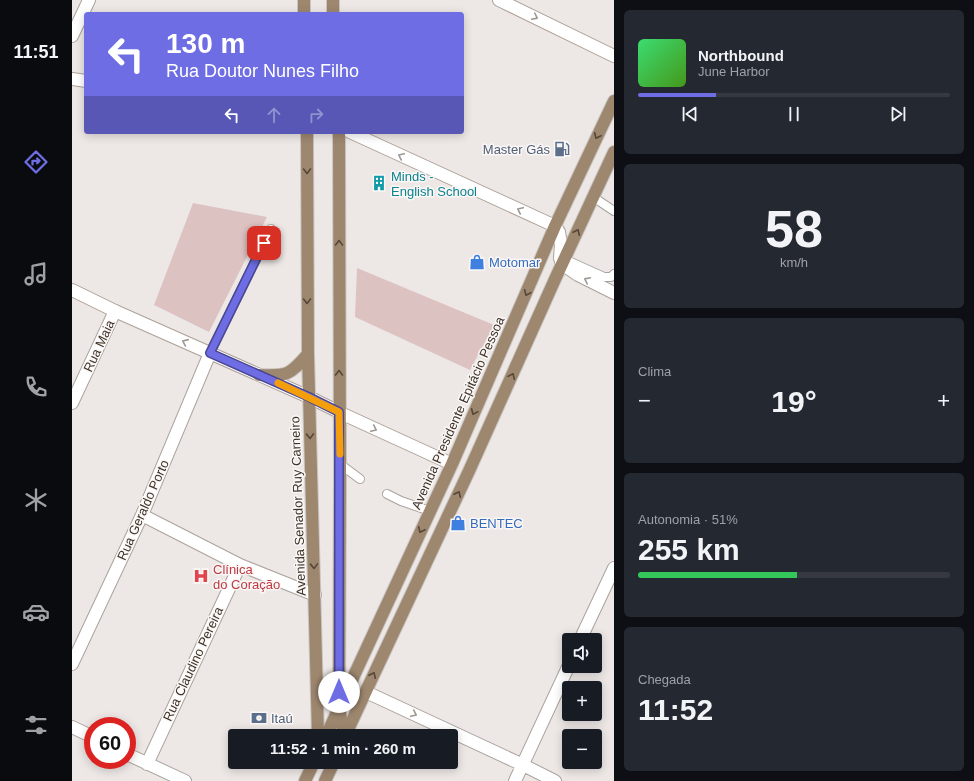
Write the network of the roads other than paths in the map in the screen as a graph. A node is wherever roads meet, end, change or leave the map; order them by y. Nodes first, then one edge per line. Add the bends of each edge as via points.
1 (89, 0) edge
2 (304, 0) edge
3 (333, 0) edge
4 (500, 0) edge
5 (304, 12) edge
6 (333, 12) edge
7 (72, 36) edge
8 (614, 56) edge
9 (72, 79) edge
10 (84, 82) edge
11 (614, 101) edge
12 (306, 134) edge
13 (340, 134) edge
14 (354, 134) edge
15 (614, 152) edge
16 (593, 198) junction
17 (614, 210) edge
18 (555, 226) junction
19 (271, 230) dead end
20 (563, 262) junction
21 (538, 268) junction
22 (614, 274) edge
23 (556, 277) junction
24 (72, 290) edge
25 (614, 293) edge
26 (115, 311) junction
27 (210, 353) junction
28 (308, 354) junction
29 (259, 374) junction
30 (309, 397) junction
31 (72, 402) edge
32 (339, 412) junction
33 (340, 464) junction
34 (452, 464) junction
35 (360, 479) dead end
36 (387, 494) dead end
37 (430, 511) junction
38 (142, 515) junction
39 (240, 564) junction
40 (614, 568) edge
41 (315, 595) junction
42 (583, 633) edge
43 (72, 664) edge
44 (565, 673) edge
45 (366, 692) junction
46 (338, 707) junction
47 (72, 727) edge
48 (318, 729) edge
49 (329, 729) edge
50 (343, 729) edge
51 (348, 729) edge
52 (84, 733) edge
53 (136, 759) edge
54 (146, 764) junction
55 (523, 765) junction
56 (311, 769) edge
57 (331, 769) edge
58 (185, 781) edge
59 (305, 781) edge
60 (325, 781) edge
61 (515, 781) edge
62 (555, 781) edge

1 - 7 street
2 - 5 main road
3 - 6 main road
4 -> 8 street
9 - 10 street
11 -> 18 main road, Avenida Presidente Epitácio Pessoa
12 -> 28 main road, Avenida Senador Ruy Carneiro
32 -> 13 main road
18 -> 14 street
15 - 16 main road
16 - 17 lane
20 -> 16 main road
18 - 20 street via 559,232 560,258
18 - 21 main road, Avenida Presidente Epitácio Pessoa
19 - 27 lane
20 - 22 lane via 604,277 611,277
20 - 23 main road
25 -> 20 street via 578,275
21 - 23 main road
21 -> 34 main road, Avenida Presidente Epitácio Pessoa
45 -> 23 main road
24 - 26 street
27 -> 26 street
26 - 31 street, Rua Maia
27 - 29 street
27 - 38 street, Rua Geraldo Porto
28 - 29 main road via 289,372 278,376
28 - 30 main road, Avenida Senador Ruy Carneiro
29 - 30 street
30 - 32 street
30 -> 41 main road, Avenida Senador Ruy Carneiro
32 - 33 main road
32 -> 34 street
33 - 35 lane
33 - 46 main road
34 - 37 main road, Avenida Presidente Epitácio Pessoa
36 - 37 lane
37 -> 46 main road, Avenida Presidente Epitácio Pessoa
38 - 39 street
38 - 43 street, Rua Geraldo Porto
39 - 41 street
39 - 54 street, Rua Claudino Pereira
40 - 42 street
41 - 48 main road, Avenida Senador Ruy Carneiro
44 - 55 street
45 - 51 main road
45 -> 55 street
46 - 49 main road, Avenida Presidente Epitácio Pessoa
46 - 50 main road
47 - 52 street
53 - 54 street
54 - 58 street
55 - 61 street
55 - 62 street
56 - 59 main road
57 - 60 main road

